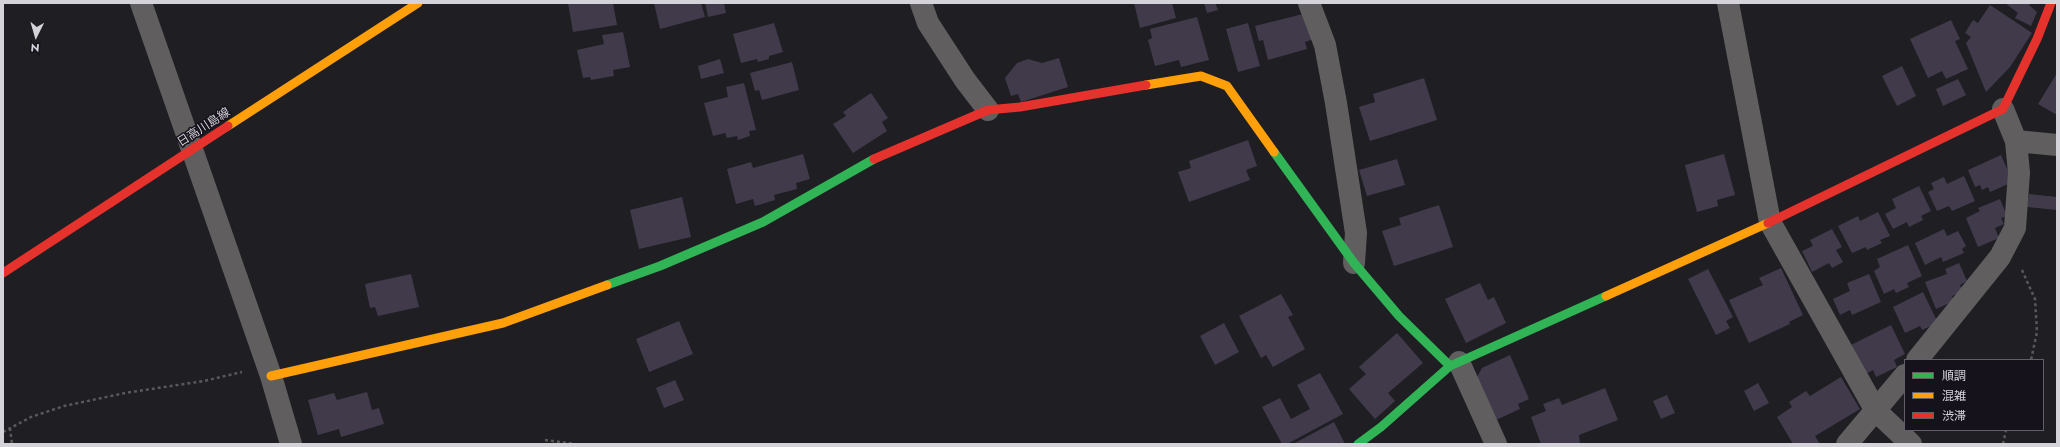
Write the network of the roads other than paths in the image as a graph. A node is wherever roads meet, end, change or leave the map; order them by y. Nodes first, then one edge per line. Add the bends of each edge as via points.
1 (141, 3) edge
2 (418, 3) edge
3 (921, 3) edge
4 (1309, 3) edge
5 (1728, 3) edge
6 (2051, 3) edge
7 (2003, 109) junction
8 (988, 110) junction
9 (2016, 141) junction
10 (2057, 145) edge
11 (193, 149) junction
12 (1770, 222) junction
13 (1354, 263) junction
14 (3, 273) edge
15 (1918, 359) edge
16 (1454, 364) junction
17 (269, 371) junction
18 (1904, 376) edge
19 (1876, 411) junction
20 (291, 444) edge
21 (1358, 444) edge
22 (1496, 444) edge
23 (1847, 444) edge
24 (1911, 444) edge

1 - 11 street
2 - 11 street, 日高川島線
3 - 8 street via 928,23
4 - 13 street via 1325,45 1336,103 1356,233
5 - 12 street
6 - 7 street via 2037,39
7 - 9 street
7 - 12 street
8 - 13 street via 1020,107 1201,76 1227,86
8 - 17 street via 875,158 763,222 660,266 503,323
9 - 10 street
9 - 15 street via 2020,172 2015,228 2000,257
11 - 14 street, 日高川島線
11 - 17 street
12 - 16 street
12 - 19 street
13 - 16 street via 1399,316
16 - 21 street
16 - 22 street
17 - 20 street
18 - 19 street
19 - 23 street
19 - 24 street

